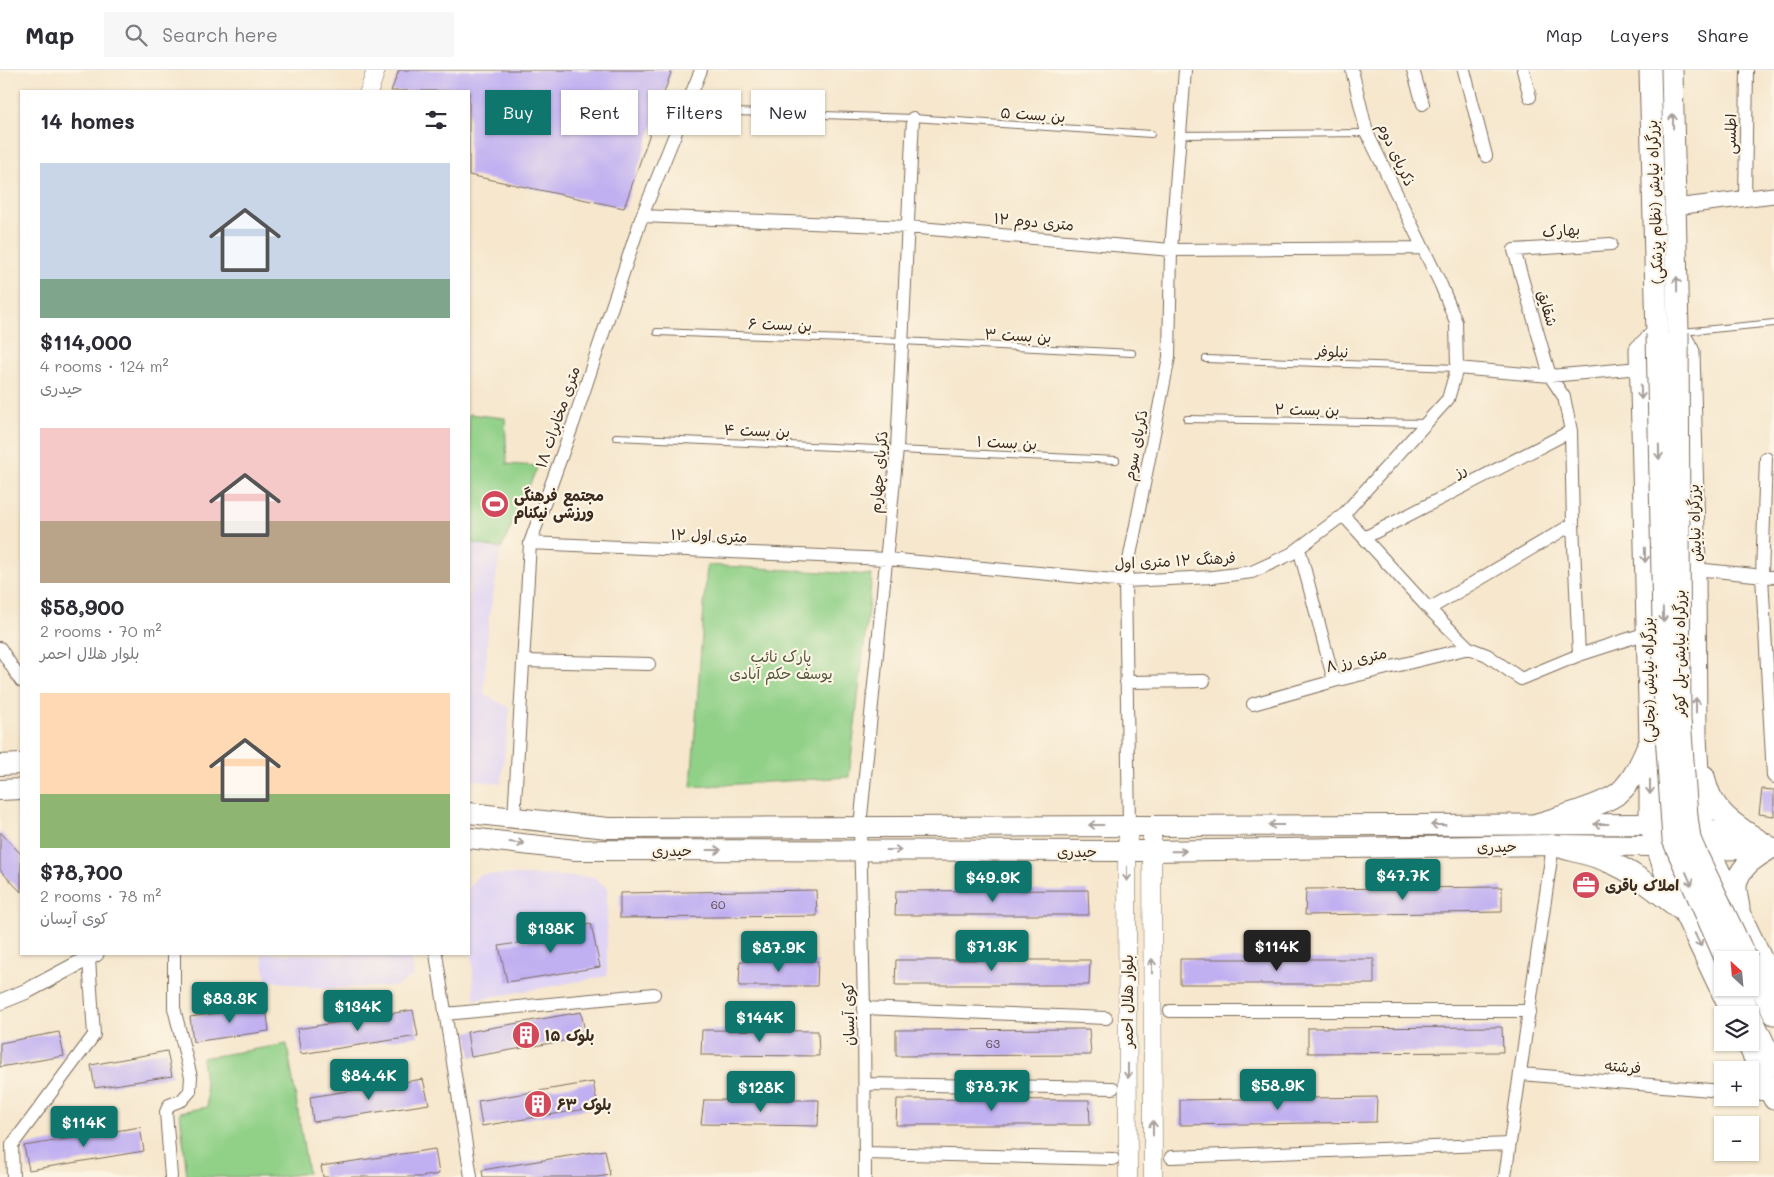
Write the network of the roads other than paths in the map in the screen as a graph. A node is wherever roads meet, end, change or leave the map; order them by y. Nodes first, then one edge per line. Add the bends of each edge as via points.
1 (376, 70) edge
2 (701, 70) edge
3 (1185, 70) edge
4 (1352, 70) edge
5 (1413, 70) edge
6 (1464, 70) edge
7 (1523, 70) edge
8 (1650, 70) edge
9 (1672, 70) edge
10 (1748, 70) edge
11 (369, 90) edge
12 (1530, 97) dead end
13 (1423, 104) dead end
14 (741, 112) edge
15 (913, 118) junction
16 (1367, 133) junction
17 (1151, 134) dead end
18 (1179, 135) junction
19 (1486, 156) dead end
20 (1774, 195) edge
21 (1745, 198) junction
22 (1675, 207) junction
23 (642, 216) junction
24 (908, 227) junction
25 (1610, 244) dead end
26 (1423, 248) junction
27 (1171, 250) junction
28 (1514, 250) joint
29 (1774, 323) edge
30 (657, 332) dead end
31 (1678, 332) junction
32 (1657, 334) junction
33 (902, 341) junction
34 (1132, 353) dead end
35 (1206, 358) dead end
36 (1457, 368) junction
37 (1640, 368) junction
38 (1550, 376) junction
39 (1187, 419) dead end
40 (1426, 423) junction
41 (1571, 431) junction
42 (616, 437) dead end
43 (897, 449) junction
44 (1766, 458) dead end
45 (1116, 460) dead end
46 (1344, 515) junction
47 (1573, 524) junction
48 (1364, 538) junction
49 (530, 543) junction
50 (1299, 548) junction
51 (887, 559) junction
52 (1695, 570) junction
53 (1768, 577) edge
54 (1125, 581) junction
55 (1429, 609) junction
56 (1647, 633) junction
57 (0, 648) edge
58 (1469, 648) junction
59 (1579, 655) junction
60 (523, 661) junction
61 (649, 664) dead end
62 (20, 679) edge
63 (1204, 681) dead end
64 (1334, 681) junction
65 (1126, 682) junction
66 (1252, 704) dead end
67 (1696, 737) junction
68 (1650, 741) junction
69 (20, 764) edge
70 (0, 765) edge
71 (1774, 777) edge
72 (20, 789) edge
73 (0, 790) edge
74 (470, 813) edge
75 (514, 819) junction
76 (1537, 824) junction
77 (1650, 824) junction
78 (1129, 825) junction
79 (1152, 826) junction
80 (860, 827) junction
81 (1703, 828) junction
82 (470, 838) edge
83 (1553, 845) junction
84 (1655, 846) junction
85 (1772, 848) edge
86 (860, 850) junction
87 (1709, 850) junction
88 (1127, 851) junction
89 (1152, 851) junction
90 (1685, 913) junction
91 (1740, 915) junction
92 (1722, 951) edge
93 (1744, 951) edge
94 (174, 955) edge
95 (436, 955) edge
96 (92, 956) edge
97 (1759, 983) edge
98 (1774, 984) edge
99 (654, 994) dead end
100 (1742, 996) edge
101 (0, 1002) edge
102 (1730, 1006) edge
103 (864, 1008) junction
104 (1170, 1011) dead end
105 (1530, 1011) junction
106 (446, 1014) junction
107 (1774, 1014) edge
108 (1106, 1018) dead end
109 (1751, 1051) edge
110 (1774, 1065) edge
111 (1521, 1074) junction
112 (865, 1084) junction
113 (1113, 1088) dead end
114 (1714, 1090) edge
115 (1759, 1095) edge
116 (1773, 1097) edge
117 (1510, 1144) junction
118 (865, 1153) junction
119 (1171, 1157) dead end
120 (1113, 1159) dead end
121 (13, 1177) edge
122 (171, 1177) edge
123 (471, 1177) edge
124 (866, 1177) edge
125 (1128, 1177) edge
126 (1153, 1177) edge
127 (1505, 1177) edge

1 - 11 main road
2 - 23 street, ۱۸ متری مخابرات
3 - 18 street, ذکریای سوم
4 - 16 street, ذکریای دوم
5 - 13 street
6 - 19 street
7 - 12 street
8 - 32 highway, بزرگراه نیایش (نظام پزشکی)
22 -> 9 highway, بزرگراه نیایش (نظام پزشکی)
10 - 21 street, اطلسی
14 - 15 lane, بن بست ۵
15 - 17 lane, بن بست ۵
15 - 24 street, ذکریای چهارم
16 - 18 lane
16 - 26 street, ذکریای دوم
18 - 27 street, ذکریای سوم
20 - 21 street
21 - 22 street
31 -> 22 highway, بزرگراه نیایش (نظام پزشکی)
23 - 24 street, ۱۲ متری دوم
23 - 49 street, ۱۸ متری مخابرات
24 - 27 street, ۱۲ متری دوم
24 - 33 street, ذکریای چهارم
25 - 28 street, بهارک
26 - 27 street, ۱۲ متری دوم
26 - 36 street, فرهنگ ۱۲ متری اول via 1456,322
27 - 54 street, ذکریای سوم via 1169,357
28 - 38 street, شقایق
29 - 31 lane
30 - 33 lane, بن بست ۶
31 - 52 highway, بزرگراه نیایش via 1689,352
31 - 93 highway, بزرگراه نیایش-پل کوثر, bridge via 1680,719 1687,816 1690,839
32 - 37 highway, بزرگراه نیایش (نجاتی) via 1640,350
32 -> 92 highway, بزرگراه نیایش-پل کوثر, bridge via 1665,719 1673,840
33 - 34 lane, بن بست ۳
33 - 43 street, ذکریای چهارم
35 - 36 lane, نیلوفر
36 - 38 street
36 - 40 street, فرهنگ ۱۲ متری اول via 1448,399
37 - 38 street
37 -> 56 highway, بزرگراه نیایش (نجاتی)
38 - 41 street, شقایق via 1564,397
39 - 40 lane, بن بست ۲
40 - 46 street, فرهنگ ۱۲ متری اول
41 - 47 street, شقایق
41 - 48 street, رز
42 - 43 lane, بن بست ۴
43 - 45 lane, بن بست ۱
43 - 51 street, ذکریای چهارم
44 - 53 street
46 - 48 street
46 - 50 street, فرهنگ ۱۲ متری اول
47 - 55 street
47 - 59 street, شقایق
48 - 55 street
49 - 51 street, ۱۲ متری اول
49 - 60 street, ۱۸ متری مخابرات
50 - 54 street, فرهنگ ۱۲ متری اول via 1252,572
50 - 64 street
51 - 54 street, فرهنگ ۱۲ متری اول
51 - 80 street, ذکریای چهارم
52 - 53 street
67 -> 52 highway, بزرگراه نیایش
53 - 71 street
54 - 65 street, ذکریای سوم
55 - 58 street
56 - 59 street
56 - 68 highway, بزرگراه نیایش (نجاتی)
57 - 62 street
58 - 59 street via 1487,655 1521,679
58 - 64 street, ۸ متری رز
60 - 61 street
60 - 75 street, ۱۸ متری مخابرات
63 - 65 street
64 - 66 street, ۸ متری رز
65 - 78 street, ذکریای سوم
67 - 68 highway via 1686,756 1677,761 1660,757
67 - 81 highway, بزرگراه نیایش
67 - 85 highway via 1706,788 1718,809 1731,822
68 - 76 highway via 1640,764 1619,792 1606,800
68 -> 77 highway, بزرگراه نیایش (نجاتی)
69 - 70 main road
72 - 73 main road
74 - 75 main road, حیدری
75 - 80 main road, حیدری via 608,828
77 -> 76 main road, حیدری
76 -> 79 main road, حیدری
77 - 81 main road, حیدری
77 - 84 highway, بزرگراه نیایش (نجاتی)
78 - 79 main road, حیدری
78 -> 80 main road, حیدری
78 - 88 main road, بلوار هلال احمر
79 - 89 main road, بلوار هلال احمر
80 - 86 street, کوی آیسان
81 - 85 main road, حیدری
81 - 87 highway
82 -> 86 main road, حیدری via 576,850
83 - 84 main road, حیدری
89 -> 83 main road, حیدری
83 - 90 highway via 1609,861 1630,872
83 - 105 street
84 - 87 main road, حیدری
84 - 90 highway, بزرگراه نیایش (نجاتی)
85 - 87 main road, حیدری
85 - 91 highway via 1740,874 1736,886
86 -> 88 main road, حیدری
86 - 103 street, کوی آیسان
87 - 91 highway
88 - 89 main road, حیدری
88 -> 125 main road, بلوار هلال احمر
126 -> 89 main road, بلوار هلال احمر
90 -> 102 highway, بزرگراه نیایش (نجاتی)
91 - 98 highway
94 - 122 street via 174,1008 191,1077 190,1091 182,1100 169,1105 166,1112
95 - 106 street
96 - 101 street
96 - 121 street via 94,1035 12,1145
97 - 107 highway
99 - 106 street
100 - 110 highway
103 - 108 street
103 - 112 street, کوی آیسان
104 - 105 street
105 - 111 street
106 - 123 street
109 - 116 highway
111 - 114 street, فرشته
111 - 117 street
112 - 113 street
112 - 118 street, کوی آیسان
115 - 116 street
117 - 119 street
117 - 127 street
118 - 120 street
118 - 124 street, کوی آیسان

